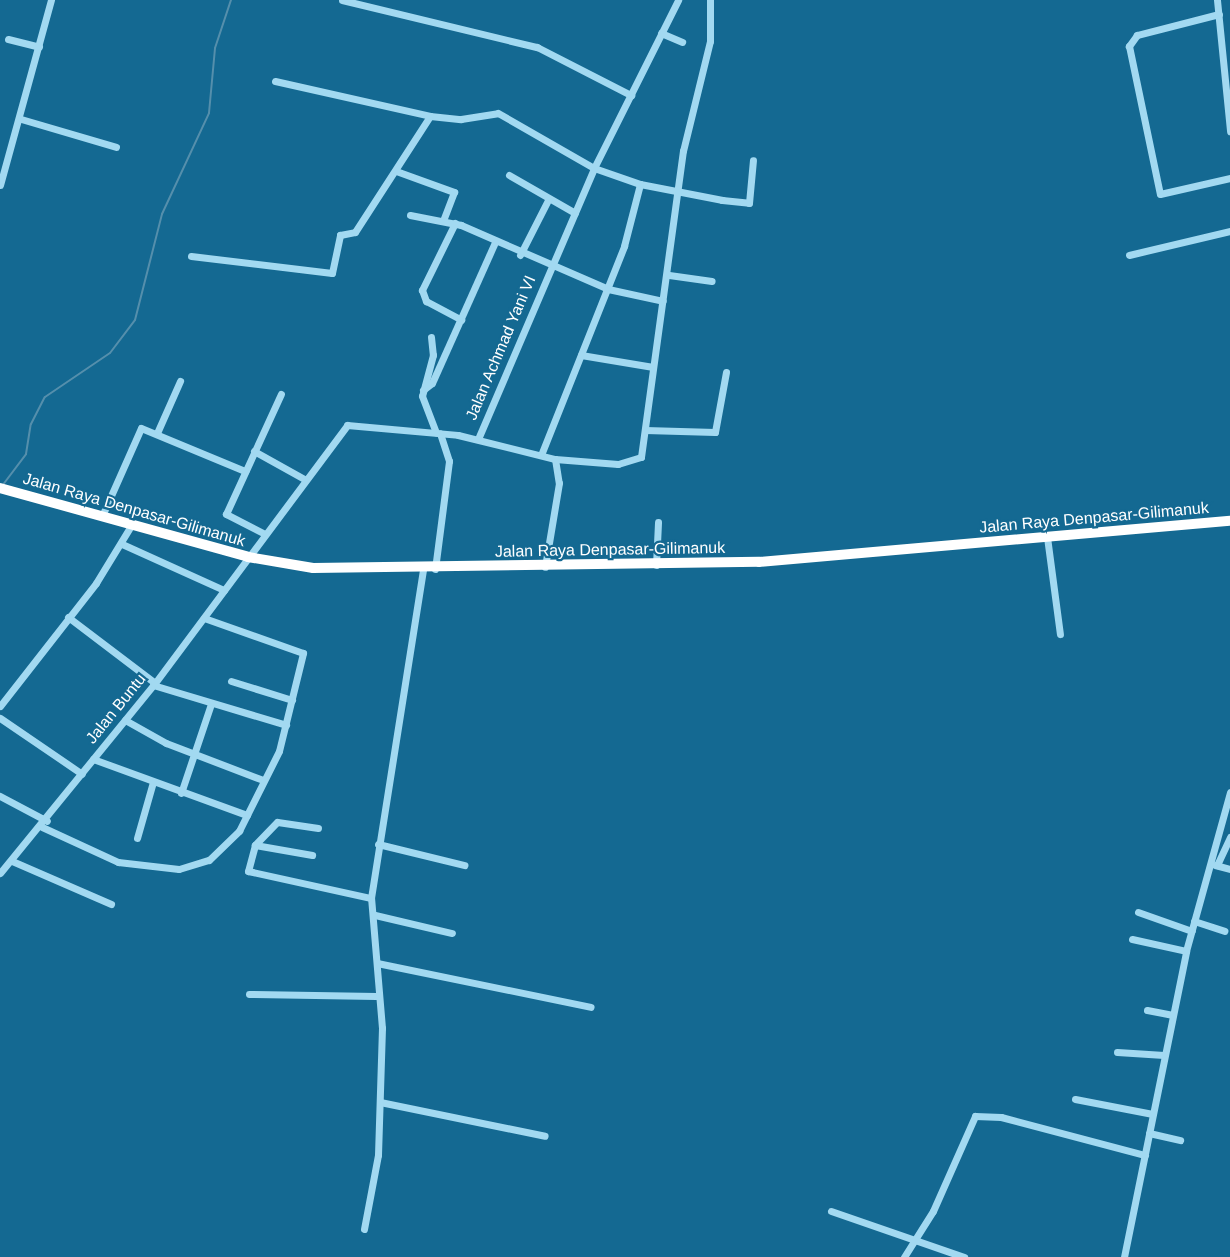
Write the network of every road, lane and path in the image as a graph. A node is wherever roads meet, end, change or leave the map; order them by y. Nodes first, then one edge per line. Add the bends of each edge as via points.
1 (51, 0) edge
2 (342, 0) edge
3 (678, 0) edge
4 (710, 0) edge
5 (1217, 0) edge
6 (1218, 14) junction
7 (661, 33) junction
8 (8, 39) dead end
9 (682, 42) dead end
10 (39, 47) junction
11 (275, 81) dead end
12 (631, 95) junction
13 (430, 116) junction
14 (21, 119) junction
15 (1230, 131) edge
16 (116, 147) dead end
17 (753, 160) dead end
18 (3, 165) edge
19 (594, 168) junction
20 (396, 171) junction
21 (509, 175) dead end
22 (1230, 178) edge
23 (640, 184) junction
24 (0, 185) edge
25 (680, 193) junction
26 (548, 200) junction
27 (575, 213) junction
28 (410, 214) dead end
29 (443, 221) junction
30 (455, 223) junction
31 (1230, 231) edge
32 (495, 242) junction
33 (520, 255) junction
34 (1129, 255) dead end
35 (190, 256) dead end
36 (550, 267) junction
37 (669, 275) junction
38 (712, 281) dead end
39 (608, 290) junction
40 (663, 301) junction
41 (461, 320) junction
42 (431, 337) dead end
43 (581, 355) junction
44 (653, 367) junction
45 (726, 372) dead end
46 (180, 381) dead end
47 (425, 389) junction
48 (281, 394) dead end
49 (645, 430) junction
50 (157, 433) junction
51 (442, 433) junction
52 (478, 439) junction
53 (254, 451) junction
54 (541, 455) junction
55 (555, 459) junction
56 (245, 471) junction
57 (304, 479) junction
58 (0, 488) edge
59 (102, 516) junction
60 (658, 522) dead end
61 (1230, 522) edge
62 (132, 524) junction
63 (265, 534) junction
64 (1047, 537) junction
65 (122, 544) junction
66 (248, 557) junction
67 (656, 565) junction
68 (545, 567) junction
69 (423, 569) junction
70 (435, 569) junction
71 (224, 590) junction
72 (68, 617) junction
73 (204, 618) junction
74 (1060, 634) dead end
75 (231, 681) dead end
76 (154, 684) junction
77 (292, 700) junction
78 (211, 704) junction
79 (0, 706) edge
80 (0, 718) edge
81 (125, 720) junction
82 (286, 725) junction
83 (193, 752) junction
84 (93, 759) junction
85 (82, 774) junction
86 (263, 780) junction
87 (153, 782) junction
88 (1230, 792) edge
89 (181, 793) junction
90 (0, 796) edge
91 (247, 815) junction
92 (45, 824) junction
93 (318, 828) dead end
94 (1230, 837) edge
95 (137, 838) dead end
96 (378, 844) junction
97 (255, 845) junction
98 (312, 855) dead end
99 (12, 861) junction
100 (1213, 864) junction
101 (464, 865) dead end
102 (1230, 868) edge
103 (0, 873) edge
104 (371, 898) junction
105 (111, 904) dead end
106 (1138, 912) dead end
107 (375, 915) junction
108 (1194, 921) junction
109 (1192, 931) junction
110 (1224, 931) dead end
111 (452, 933) dead end
112 (1132, 939) dead end
113 (1186, 951) junction
114 (377, 963) junction
115 (249, 994) dead end
116 (376, 996) junction
117 (591, 1007) dead end
118 (1147, 1010) dead end
119 (1172, 1015) junction
120 (1117, 1052) dead end
121 (1164, 1055) junction
122 (1075, 1100) dead end
123 (380, 1102) junction
124 (1153, 1114) junction
125 (1149, 1133) junction
126 (545, 1136) dead end
127 (1180, 1140) dead end
128 (1145, 1155) junction
129 (831, 1211) dead end
130 (364, 1229) dead end
131 (915, 1238) junction
132 (904, 1257) edge
133 (964, 1257) edge
134 (1124, 1257) edge

1 - 10 street
2 - 12 street via 547,50
3 - 7 street, Jalan Achmad Yani VI
4 - 25 street via 710,41 683,151
5 - 6 street
6 - 15 street
6 - 22 street via 1137,35 1130,46 1160,194
7 - 9 street
7 - 12 street, Jalan Achmad Yani VI
8 - 10 street
10 - 14 street
11 - 13 street
12 - 19 street, Jalan Achmad Yani VI
13 - 19 street via 502,115
13 - 20 street
14 - 16 street
14 - 18 street
17 - 25 street via 749,203
18 - 24 street
19 - 23 street
19 - 27 street, Jalan Achmad Yani VI
20 - 29 street via 454,192
20 - 35 street via 355,232 340,235 332,273
21 - 26 street
23 - 25 street
23 - 39 street
25 - 37 street
26 - 27 street
26 - 33 street
27 - 36 street, Jalan Achmad Yani VI
28 - 29 street
29 - 30 street
30 - 32 street
30 - 41 street via 422,290 426,301
31 - 34 street
32 - 33 street
32 - 41 street
33 - 36 street
36 - 39 street
36 - 52 street, Jalan Achmad Yani VI
37 - 38 street
37 - 40 street
39 - 40 street
39 - 43 street
40 - 44 street
41 - 47 street
42 - 47 street via 433,355
43 - 44 street
43 - 54 street
44 - 49 street
45 - 49 street via 715,432
46 - 50 street
47 - 51 street
48 - 53 street
49 - 55 street via 641,457 631,462
50 - 56 street
50 - 59 street via 138,430
51 - 52 street, Jalan Achmad Yani VI
51 - 57 street, Jalan Achmad Yani VI via 347,425
51 - 70 street via 449,467
52 - 54 street
53 - 56 street
53 - 57 street
54 - 55 street
55 - 68 street via 559,483
56 - 63 street via 226,516
57 - 63 street, Jalan Achmad Yani VI
58 - 59 highway, Jalan Raya Denpasar-Gilimanuk
59 - 62 highway, Jalan Raya Denpasar-Gilimanuk
60 - 67 street
61 - 64 highway, Jalan Raya Denpasar-Gilimanuk
62 - 65 street
62 - 66 highway, Jalan Raya Denpasar-Gilimanuk
63 - 66 street, Jalan Achmad Yani VI
64 - 67 highway, Jalan Raya Denpasar-Gilimanuk via 759,562
64 - 74 street
65 - 71 street
65 - 72 street
66 - 69 highway, Jalan Raya Denpasar-Gilimanuk via 313,568
66 - 71 street, Jalan Buntu
67 - 68 highway, Jalan Raya Denpasar-Gilimanuk
68 - 70 highway, Jalan Raya Denpasar-Gilimanuk
69 - 70 highway, Jalan Raya Denpasar-Gilimanuk
69 - 96 street
71 - 73 street, Jalan Buntu
72 - 76 street
72 - 79 street
73 - 76 street, Jalan Buntu
73 - 77 street via 264,642 301,650
75 - 77 street
76 - 78 street
76 - 81 street, Jalan Buntu
77 - 82 street
78 - 82 street
78 - 83 street
80 - 85 street
81 - 83 street
81 - 84 street, Jalan Buntu
82 - 86 street
83 - 86 street
83 - 89 street
84 - 85 street, Jalan Buntu
84 - 87 street
85 - 92 street, Jalan Buntu
86 - 91 street
87 - 89 street
87 - 95 street
88 - 100 street
89 - 91 street
90 - 92 street
91 - 92 street via 209,860 178,869 118,862
92 - 99 street, Jalan Buntu
93 - 97 street via 279,820
94 - 100 street
96 - 101 street
96 - 104 street
97 - 98 street
97 - 104 street via 250,872
99 - 103 street, Jalan Buntu
99 - 105 street
100 - 102 street
100 - 108 street
104 - 107 street
106 - 109 street
107 - 111 street
107 - 114 street
108 - 109 street
108 - 110 street
109 - 113 street
112 - 113 street
113 - 119 street
114 - 116 street
114 - 117 street
115 - 116 street
116 - 123 street via 382,1028 377,1052
118 - 119 street
119 - 121 street
120 - 121 street
121 - 124 street
122 - 124 street
123 - 126 street
123 - 130 street via 378,1155
124 - 125 street
125 - 127 street
125 - 128 street
128 - 131 street via 987,1114 969,1122 933,1211
128 - 134 street
129 - 131 street
131 - 132 street
131 - 133 street

